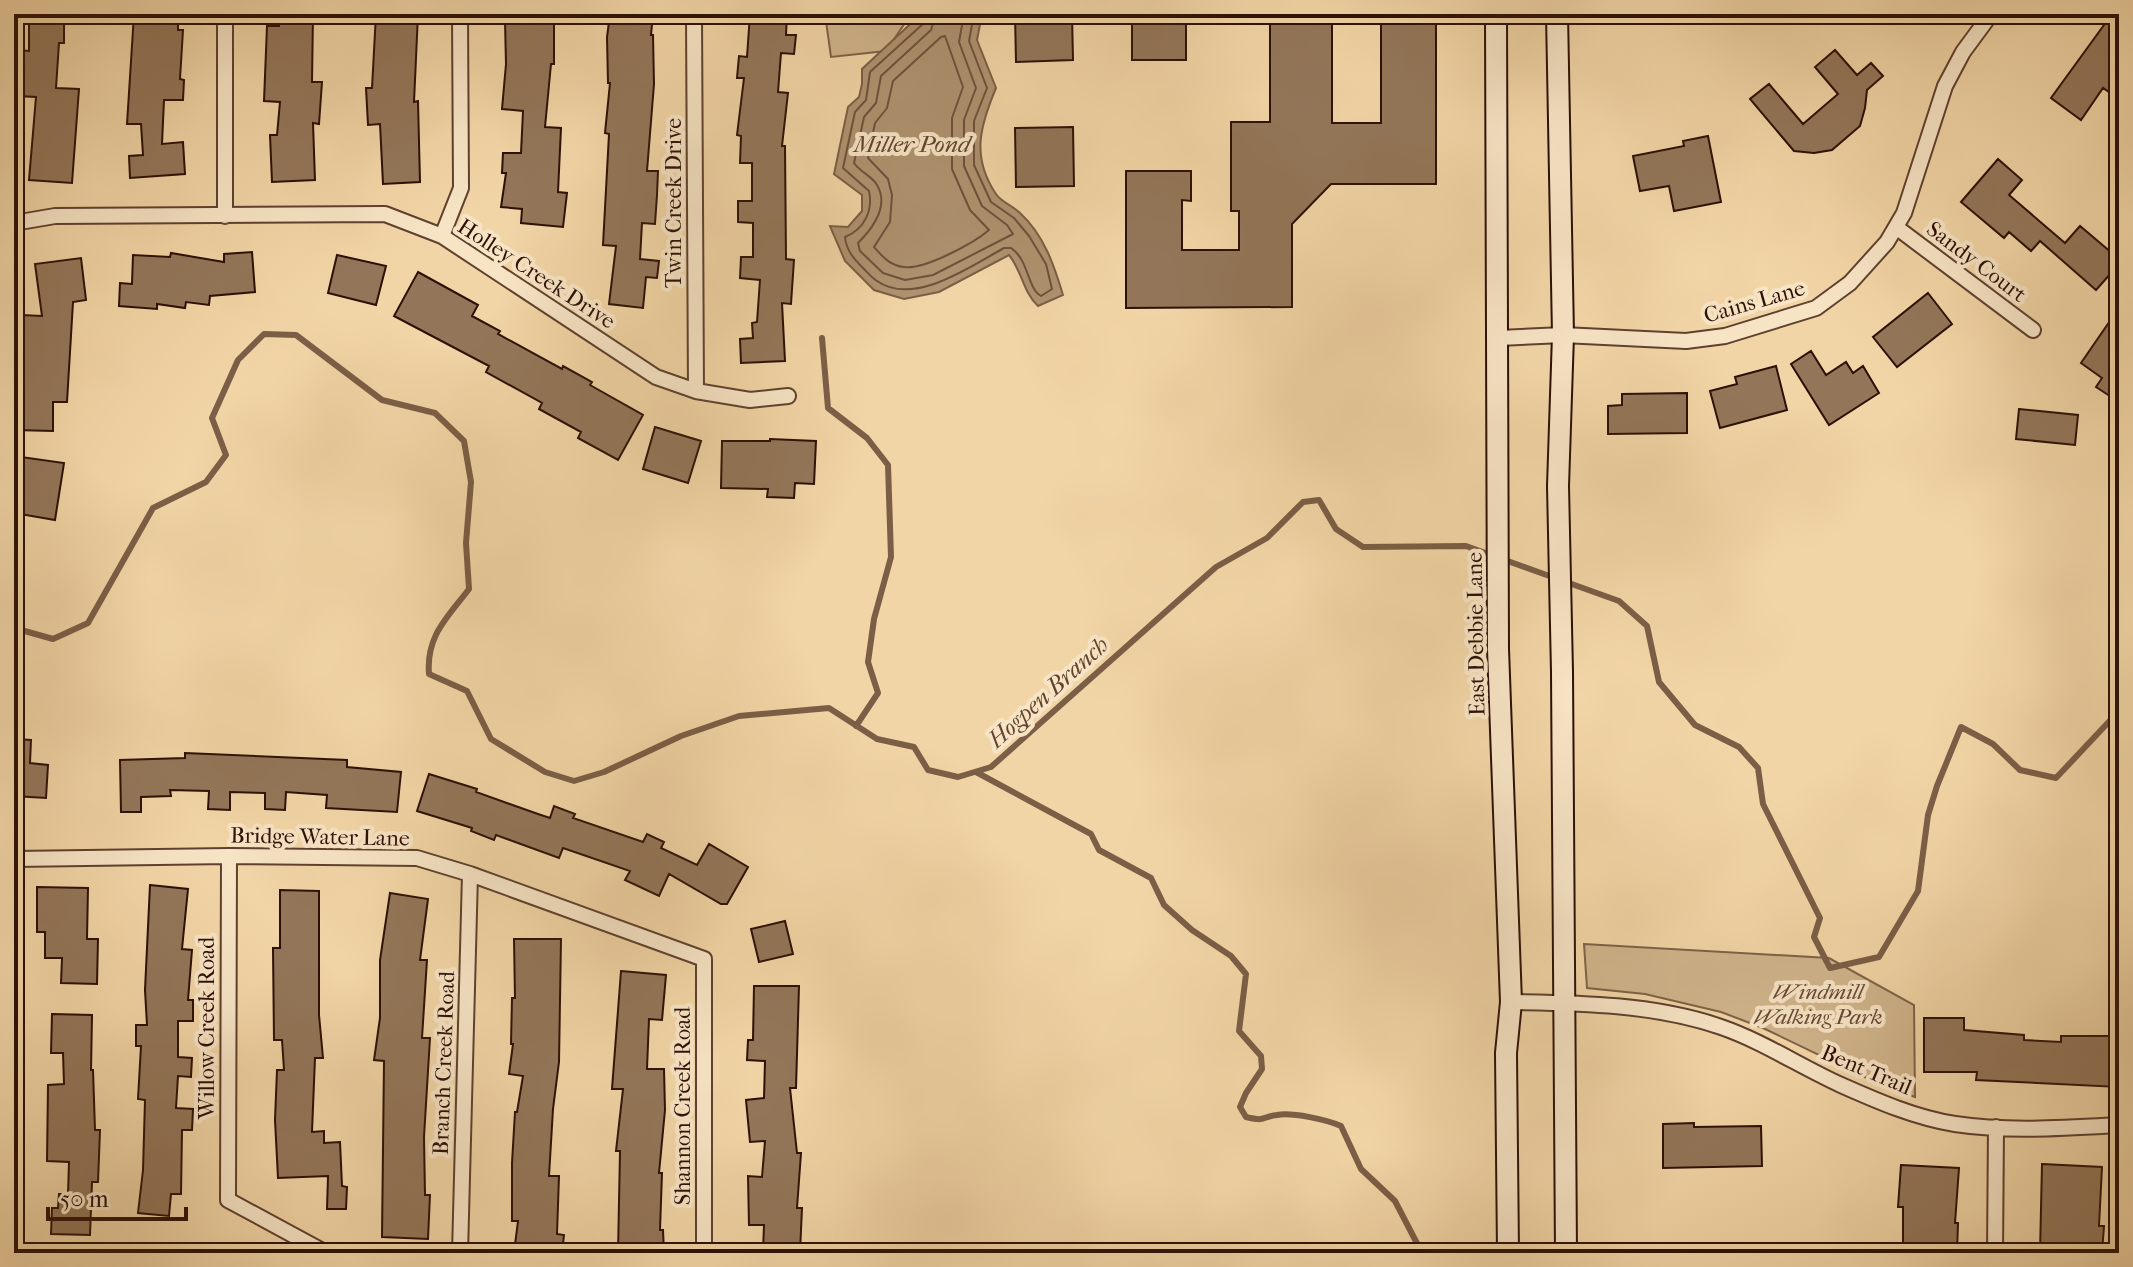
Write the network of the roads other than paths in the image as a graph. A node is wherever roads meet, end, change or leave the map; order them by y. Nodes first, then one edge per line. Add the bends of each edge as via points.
1 (225, 14) edge
2 (460, 14) edge
3 (694, 14) edge
4 (1496, 14) edge
5 (1557, 14) edge
6 (1991, 14) edge
7 (225, 216) junction
8 (14, 223) edge
9 (1896, 227) junction
10 (442, 236) junction
11 (2033, 330) dead end
12 (1563, 335) junction
13 (1499, 338) junction
14 (696, 391) junction
15 (788, 396) dead end
16 (229, 856) junction
17 (14, 859) edge
18 (470, 874) junction
19 (704, 959) joint
20 (1511, 1002) junction
21 (1563, 1003) junction
22 (2119, 1125) edge
23 (1996, 1127) junction
24 (326, 1253) edge
25 (460, 1253) edge
26 (704, 1253) edge
27 (1508, 1253) edge
28 (1566, 1253) edge
29 (1995, 1253) edge

1 - 7 street
2 - 10 street via 461,188
3 - 14 street, Twin Creek Drive
4 - 13 main road, East Debbie Lane
5 - 12 main road
6 - 9 street, Cains Lane via 1945,86
7 - 8 street, Holley Creek Drive via 55,216
7 - 10 street, Holley Creek Drive via 385,214
9 - 11 street, Sandy Court
9 - 12 street, Cains Lane via 1850,283 1816,308 1725,336 1686,341
10 - 14 street, Holley Creek Drive via 656,377
12 - 13 street, Cains Lane
12 - 21 main road via 1558,486
13 - 20 main road, East Debbie Lane via 1498,649
14 - 15 street, Holley Creek Drive via 750,400
16 - 17 street, Bridge Water Lane
16 - 18 street, Bridge Water Lane via 417,858
16 - 24 street, Willow Creek Road via 228,1200
18 - 19 street, Bridge Water Lane
18 - 25 street, Branch Creek Road
19 - 26 street, Shannon Creek Road
20 - 21 street, Bent Trail
20 - 27 main road, East Debbie Lane via 1506,1053
21 - 23 street, Bent Trail via 1657,1012 1721,1027 1903,1110 1954,1124
21 - 28 main road
22 - 23 street, Bent Trail
23 - 29 street

